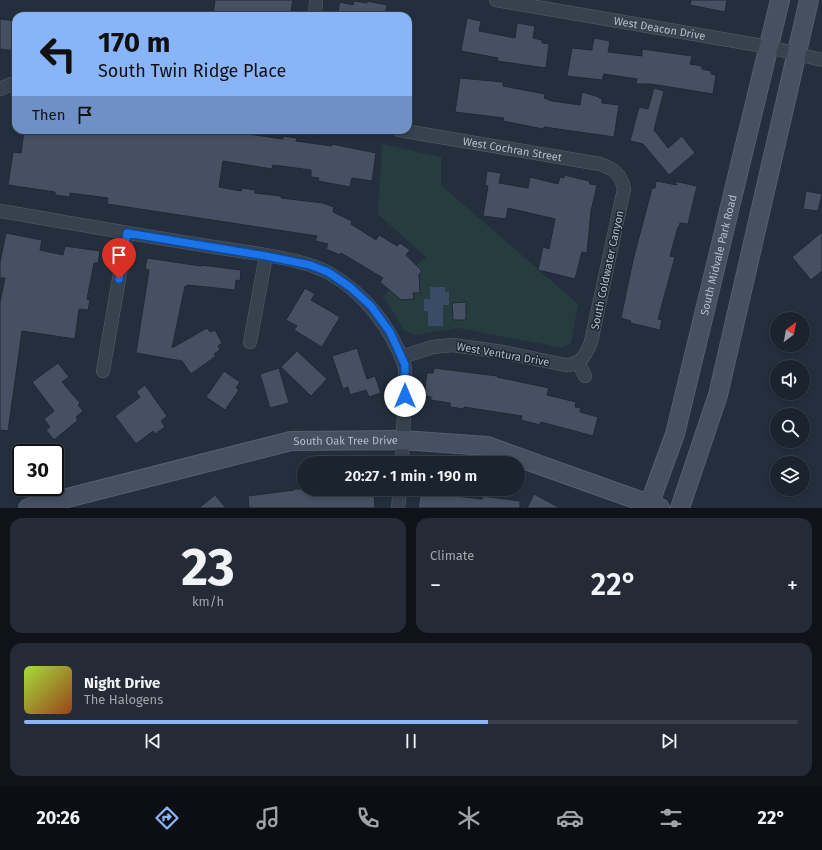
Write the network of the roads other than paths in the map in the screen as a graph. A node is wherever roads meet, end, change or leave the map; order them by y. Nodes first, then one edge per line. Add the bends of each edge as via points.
1 (316, 0) edge
2 (496, 0) edge
3 (780, 0) edge
4 (809, 0) edge
5 (315, 12) edge
6 (769, 47) junction
7 (797, 53) junction
8 (822, 60) edge
9 (12, 84) edge
10 (0, 89) edge
11 (412, 132) edge
12 (626, 175) joint
13 (0, 211) edge
14 (127, 233) junction
15 (266, 256) junction
16 (250, 342) dead end
17 (401, 357) junction
18 (580, 361) junction
19 (103, 371) dead end
20 (585, 376) dead end
21 (402, 440) junction
22 (402, 456) edge
23 (399, 496) edge
24 (653, 507) edge
25 (28, 508) edge
26 (398, 508) edge
27 (680, 508) edge

1 - 5 street
2 - 6 street, West Deacon Drive
3 - 6 main road, South Midvale Park Road
4 - 7 main road
6 - 7 street, West Deacon Drive
6 - 24 main road, South Midvale Park Road via 675,434
7 - 8 street, West Deacon Drive
7 - 27 main road via 718,395
9 - 10 street
11 - 12 street, West Cochran Street via 600,164
12 - 18 street, South Coldwater Canyon via 591,342
13 - 14 street
14 - 15 street
14 - 19 street
15 - 16 street
15 - 17 street via 310,265 328,272 350,287 371,306 390,332
17 - 18 street, West Ventura Drive via 432,347 453,345 565,365
17 - 21 street via 405,365 405,418
18 - 20 street
21 - 22 street
21 - 24 main road, South Oak Tree Drive via 487,446
21 - 25 main road, South Oak Tree Drive via 291,440
23 - 26 street

